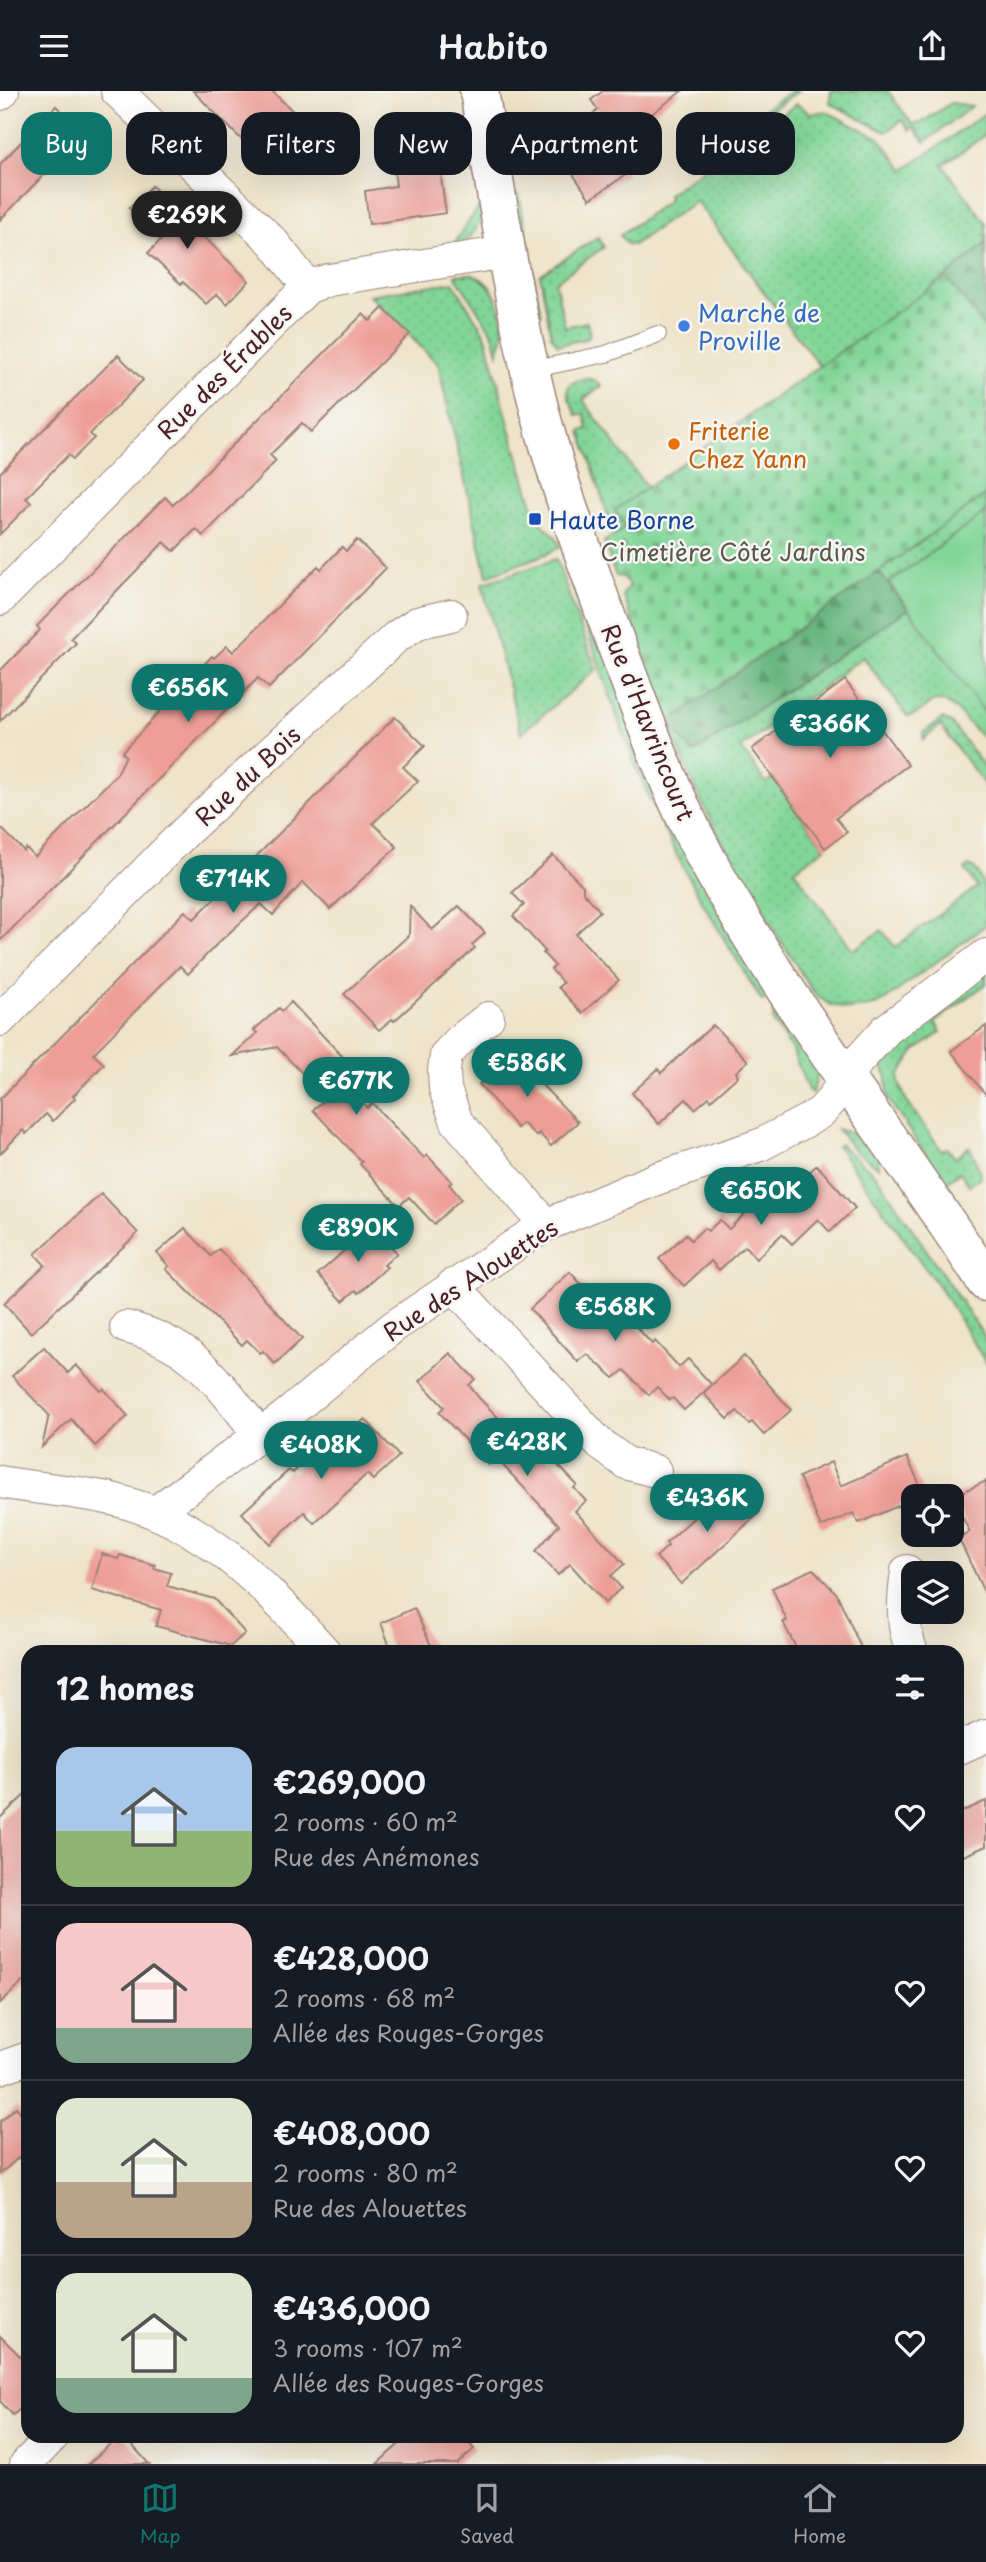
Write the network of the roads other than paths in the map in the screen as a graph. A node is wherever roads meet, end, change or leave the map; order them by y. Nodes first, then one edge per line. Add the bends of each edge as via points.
1 (117, 91) edge
2 (479, 91) edge
3 (506, 252) junction
4 (308, 287) junction
5 (658, 334) dead end
6 (530, 370) junction
7 (0, 599) edge
8 (451, 615) dead end
9 (986, 955) edge
10 (488, 1018) dead end
11 (0, 1020) edge
12 (846, 1078) junction
13 (546, 1225) junction
14 (986, 1282) edge
15 (453, 1285) junction
16 (126, 1327) dead end
17 (260, 1435) junction
18 (655, 1471) dead end
19 (0, 1482) edge
20 (156, 1513) junction
21 (904, 1624) edge
22 (318, 1645) edge
23 (910, 1645) edge
24 (986, 1735) edge
25 (964, 1746) edge
26 (21, 2060) edge
27 (0, 2068) edge
28 (46, 2443) edge
29 (26, 2464) edge

1 - 4 street via 273,242
2 - 3 street, Rue d'Havrincourt
3 - 4 street, Rue des Érables
3 - 6 street, Rue d'Havrincourt
4 - 7 street, Rue des Érables
5 - 6 lane via 606,354
6 - 12 street, Rue d'Havrincourt via 586,560 678,800 736,910
8 - 11 street, Rue du Bois via 417,623 396,637 185,832
9 - 12 street, Rue des Alouettes via 887,1028
10 - 13 street via 446,1055 445,1089 457,1122
12 - 13 street, Rue des Alouettes via 821,1112 775,1138 656,1179
12 - 14 street, Rue d'Havrincourt
13 - 15 street, Rue des Alouettes
15 - 17 street, Rue des Alouettes via 393,1327
15 - 18 street via 600,1444 626,1463
16 - 17 street via 158,1337 202,1364
17 - 20 street, Rue des Alouettes
19 - 20 street via 99,1496
20 - 22 street via 205,1538 243,1569
21 - 23 street
24 - 25 street
26 - 27 street
28 - 29 street

